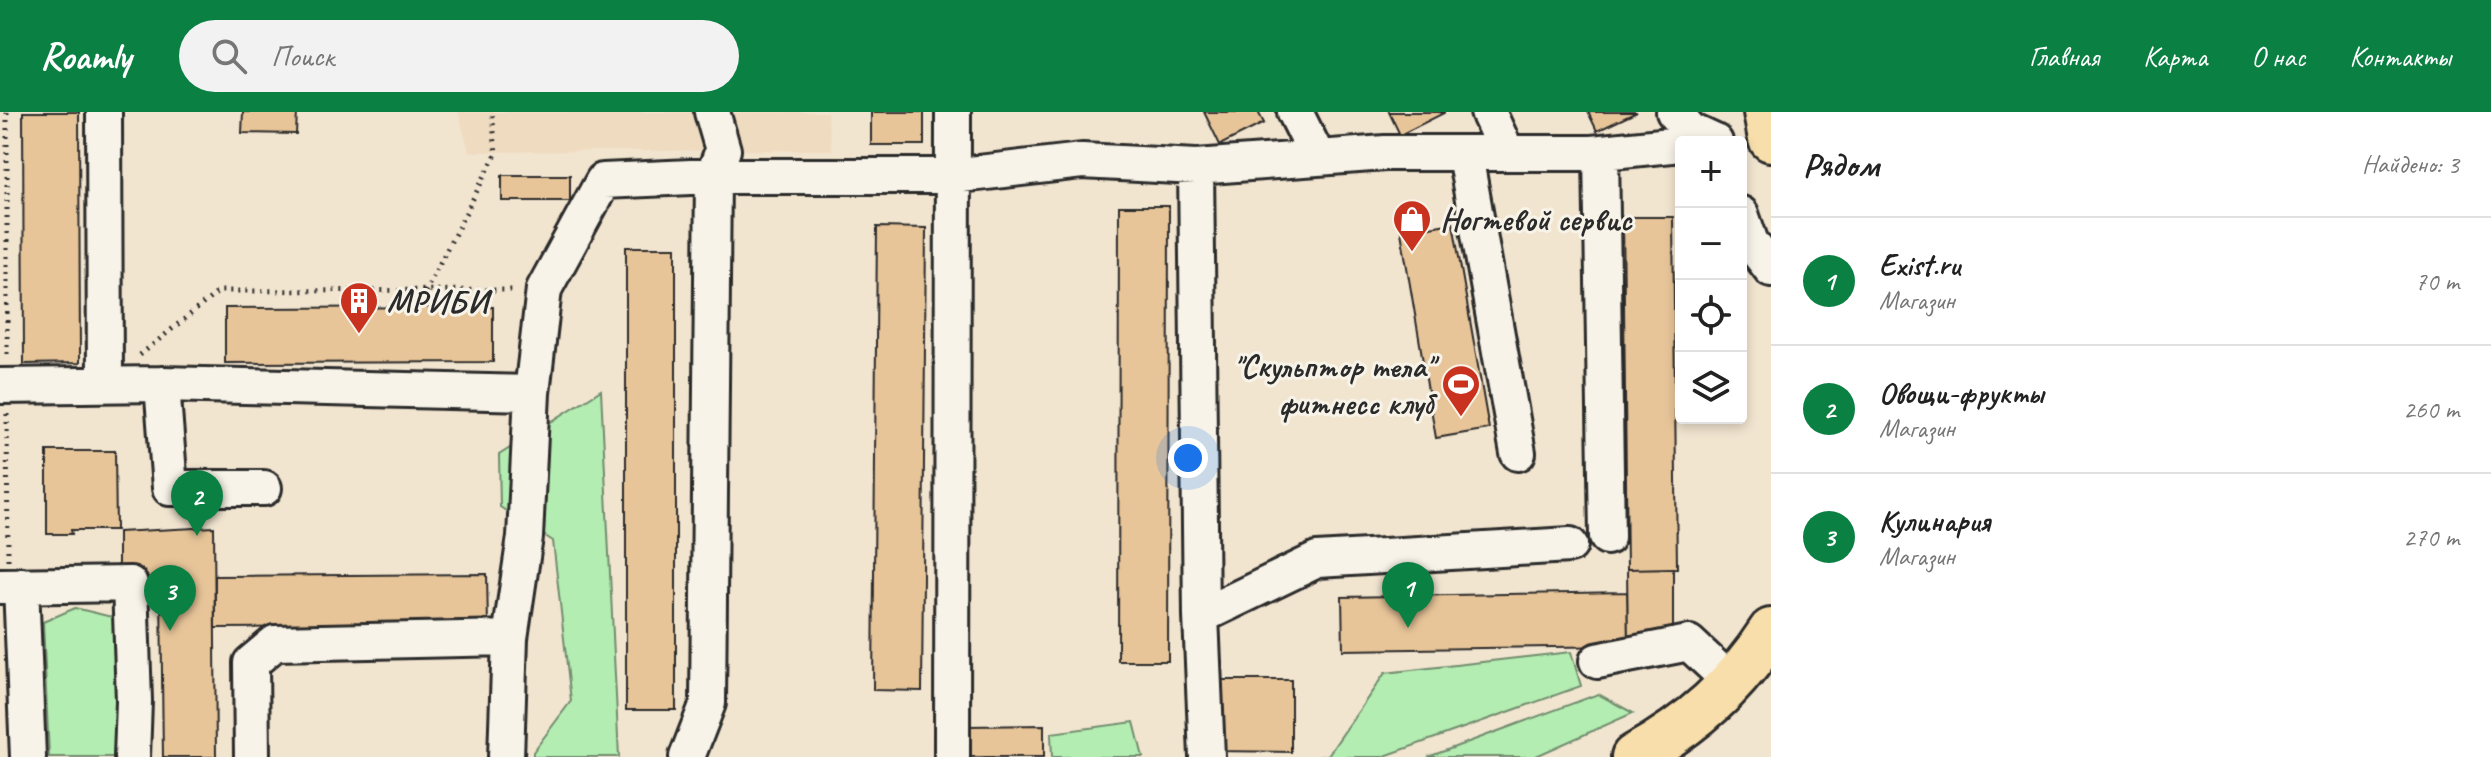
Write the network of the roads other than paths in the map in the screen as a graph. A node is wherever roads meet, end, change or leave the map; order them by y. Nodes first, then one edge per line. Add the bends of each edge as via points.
1 (104, 112) edge
2 (712, 112) edge
3 (953, 112) edge
4 (1295, 112) edge
5 (1488, 112) edge
6 (1674, 112) edge
7 (1766, 112) edge
8 (1710, 134) edge
9 (1771, 139) edge
10 (1675, 145) edge
11 (1601, 152) junction
12 (1507, 153) junction
13 (1465, 155) junction
14 (1318, 158) junction
15 (1196, 167) junction
16 (713, 176) junction
17 (952, 176) junction
18 (1747, 231) edge
19 (1771, 269) edge
20 (105, 384) junction
21 (162, 384) junction
22 (3, 386) edge
23 (532, 393) junction
24 (1518, 453) dead end
25 (264, 488) dead end
26 (1607, 537) dead end
27 (1570, 545) dead end
28 (9, 585) edge
29 (1201, 616) junction
30 (1771, 631) edge
31 (510, 638) junction
32 (1597, 661) dead end
33 (1732, 683) junction
34 (28, 757) edge
35 (132, 757) edge
36 (252, 757) edge
37 (506, 757) edge
38 (687, 757) edge
39 (952, 757) edge
40 (1207, 757) edge
41 (1634, 757) edge

1 - 20 lane
2 - 16 lane via 723,150
3 - 17 lane
4 - 14 lane
5 - 12 lane
6 - 8 lane via 1691,131
7 - 9 main road
10 - 11 lane
11 - 12 lane
11 - 26 lane
12 - 13 lane
13 - 14 lane
13 - 24 lane
14 - 15 lane
15 - 17 lane via 1082,161
15 - 29 lane
16 - 17 lane
16 - 23 lane via 603,181 544,289
16 - 38 lane via 708,703
17 - 39 lane
18 - 19 lane
20 - 21 lane
20 - 22 lane
21 - 23 lane
21 - 25 lane via 170,488
23 - 31 lane via 525,537
27 - 29 lane via 1317,560
28 - 34 lane
28 - 35 lane via 130,584
29 - 40 lane
30 - 33 main road
31 - 36 lane via 275,643 251,663
31 - 37 lane
32 - 33 lane via 1689,643
33 - 41 main road via 1679,730

